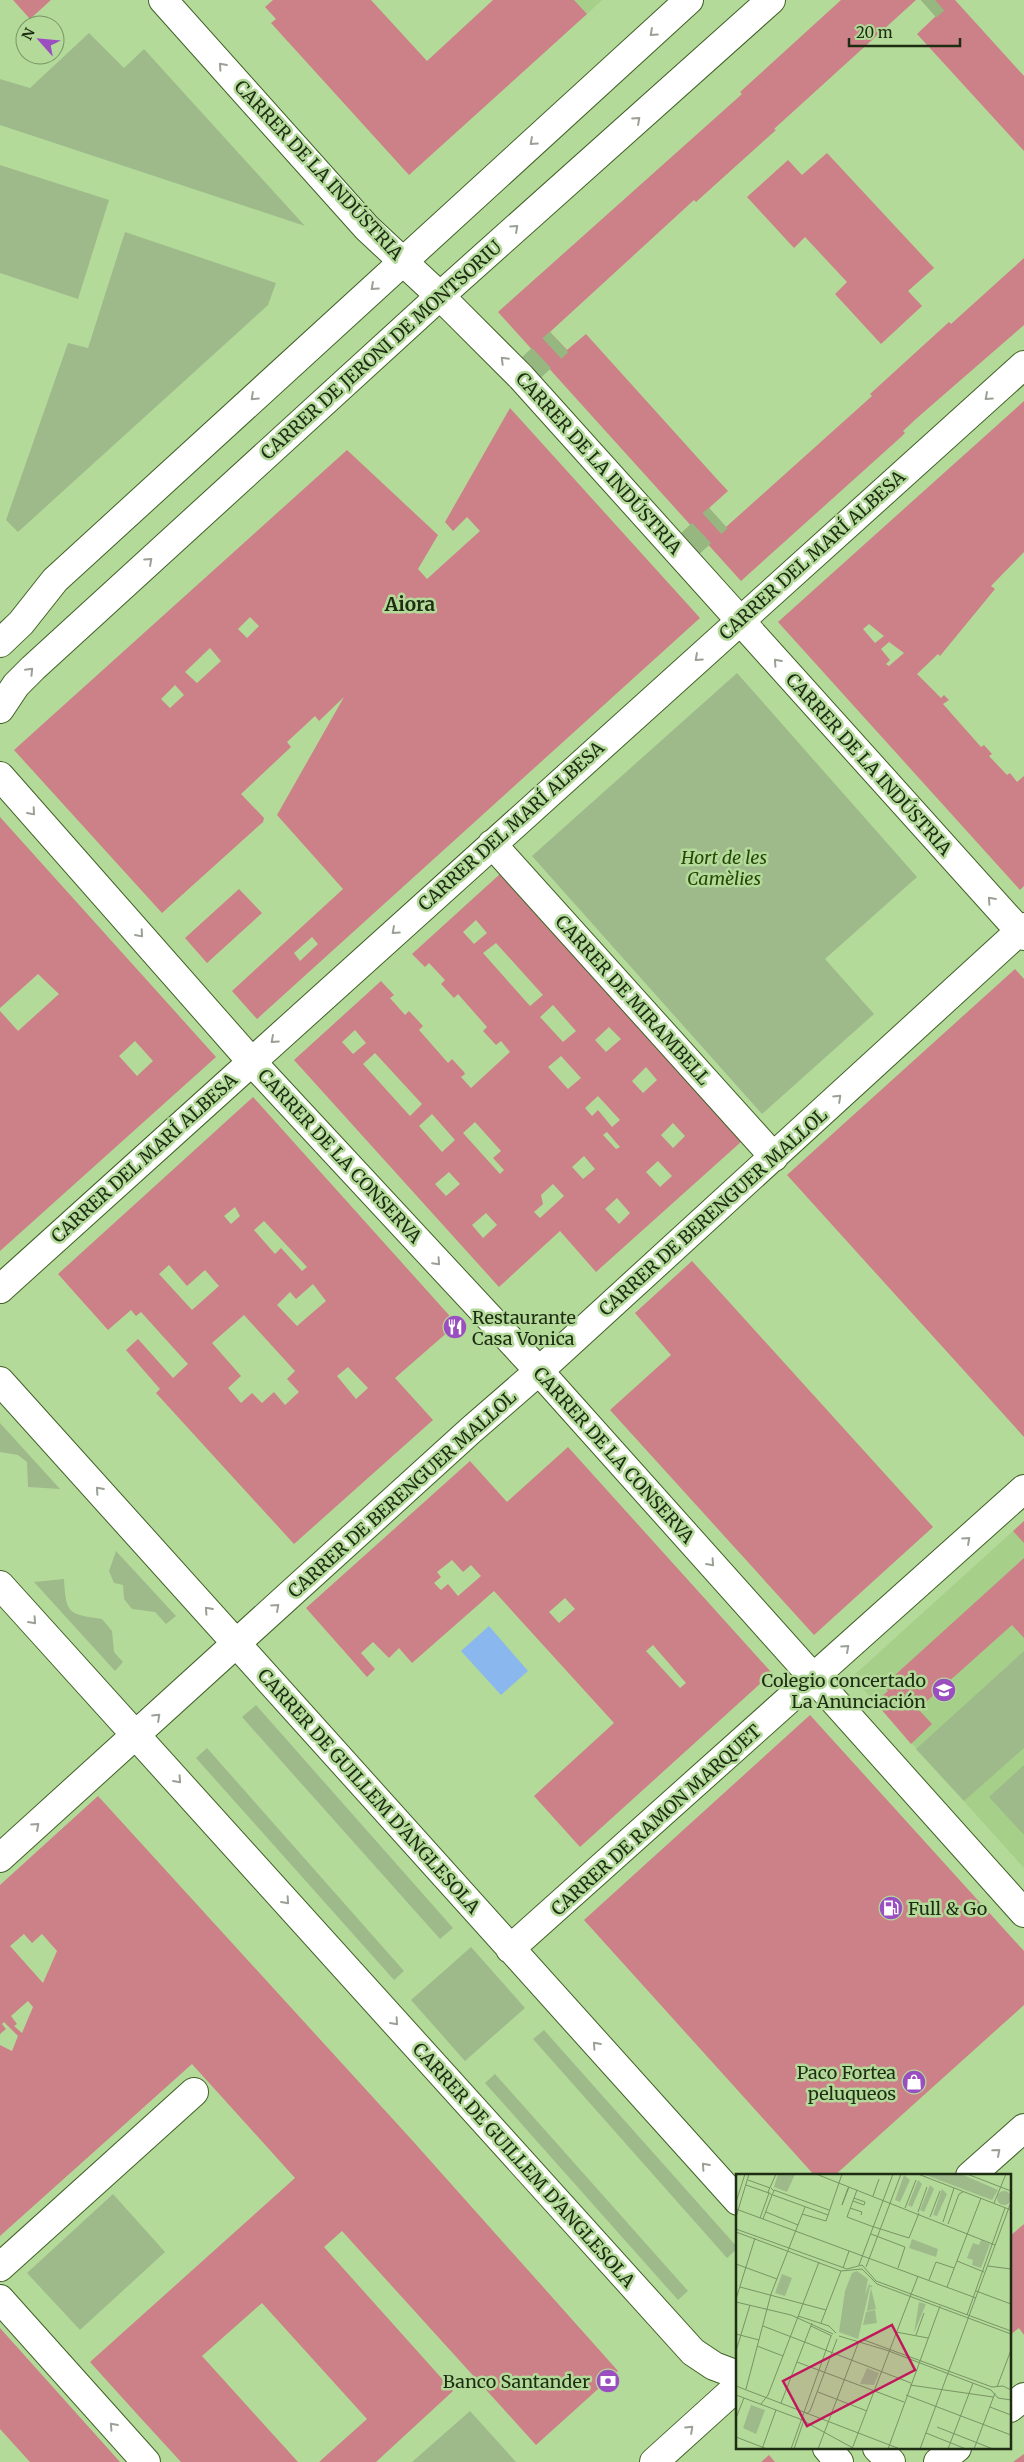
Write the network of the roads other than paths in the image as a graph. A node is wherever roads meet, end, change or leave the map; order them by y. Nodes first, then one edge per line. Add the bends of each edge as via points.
1 (163, 0) edge
2 (690, 0) edge
3 (771, 0) edge
4 (403, 261) junction
5 (440, 296) junction
6 (1024, 365) edge
7 (740, 620) junction
8 (0, 643) edge
9 (0, 710) edge
10 (0, 776) edge
11 (492, 844) junction
12 (1022, 931) edge
13 (251, 1060) junction
14 (774, 1157) junction
15 (0, 1289) edge
16 (539, 1371) junction
17 (0, 1381) edge
18 (1024, 1489) edge
19 (0, 1585) edge
20 (236, 1642) junction
21 (814, 1677) junction
22 (137, 1736) junction
23 (0, 1858) edge
24 (1024, 1913) edge
25 (510, 1949) junction
26 (194, 2092) dead end
27 (1024, 2128) edge
28 (972, 2174) edge
29 (736, 2199) edge
30 (0, 2267) edge
31 (0, 2299) edge
32 (736, 2374) edge
33 (736, 2388) edge
34 (1024, 2397) edge
35 (1012, 2406) edge
36 (828, 2450) edge
37 (879, 2450) edge
38 (955, 2450) edge
39 (146, 2462) edge
40 (654, 2462) edge
41 (839, 2462) edge
42 (891, 2462) edge
43 (938, 2462) edge

4 -> 1 street, CARRER DE LA INDÚSTRIA via 367,228
2 -> 4 street
5 -> 3 street, CARRER DE JERONI DE MONTSORIU
4 - 5 street, CARRER DE LA INDÚSTRIA
4 -> 8 street via 54,580 21,623
7 -> 5 street, CARRER DE LA INDÚSTRIA via 521,377
9 -> 5 street, CARRER DE JERONI DE MONTSORIU via 16,685 33,668
6 -> 7 street, CARRER DEL MARÍ ALBESA
7 -> 11 street, CARRER DEL MARÍ ALBESA
12 -> 7 street, CARRER DE LA INDÚSTRIA
10 -> 13 street, CARRER DE LA CONSERVA
11 -> 13 street, CARRER DEL MARÍ ALBESA
11 - 14 street, CARRER DE MIRAMBELL
14 -> 12 street, CARRER DE BERENGUER MALLOL
13 - 15 street, CARRER DEL MARÍ ALBESA
13 -> 16 street, CARRER DE LA CONSERVA
14 - 16 street, CARRER DE BERENGUER MALLOL
20 -> 16 street, CARRER DE BERENGUER MALLOL
16 -> 21 street, CARRER DE LA CONSERVA
20 -> 17 street, CARRER DE GUILLEM D'ANGLESOLA
21 -> 18 street, CARRER DE RAMON MARQUET
19 -> 22 street, CARRER DE GUILLEM D'ANGLESOLA
22 -> 20 street, CARRER DE BERENGUER MALLOL
20 - 25 street, CARRER DE GUILLEM D'ANGLESOLA
21 - 24 street, CARRER DE LA CONSERVA
21 - 25 street, CARRER DE RAMON MARQUET
23 -> 22 street, CARRER DE BERENGUER MALLOL
22 -> 32 street, CARRER DE GUILLEM D'ANGLESOLA via 693,2352 714,2366
29 -> 25 street, CARRER DE GUILLEM D'ANGLESOLA
26 - 30 street
28 -> 27 street
39 -> 31 street
40 -> 33 street
34 - 35 street
36 - 41 street
37 - 42 street
38 - 43 street

